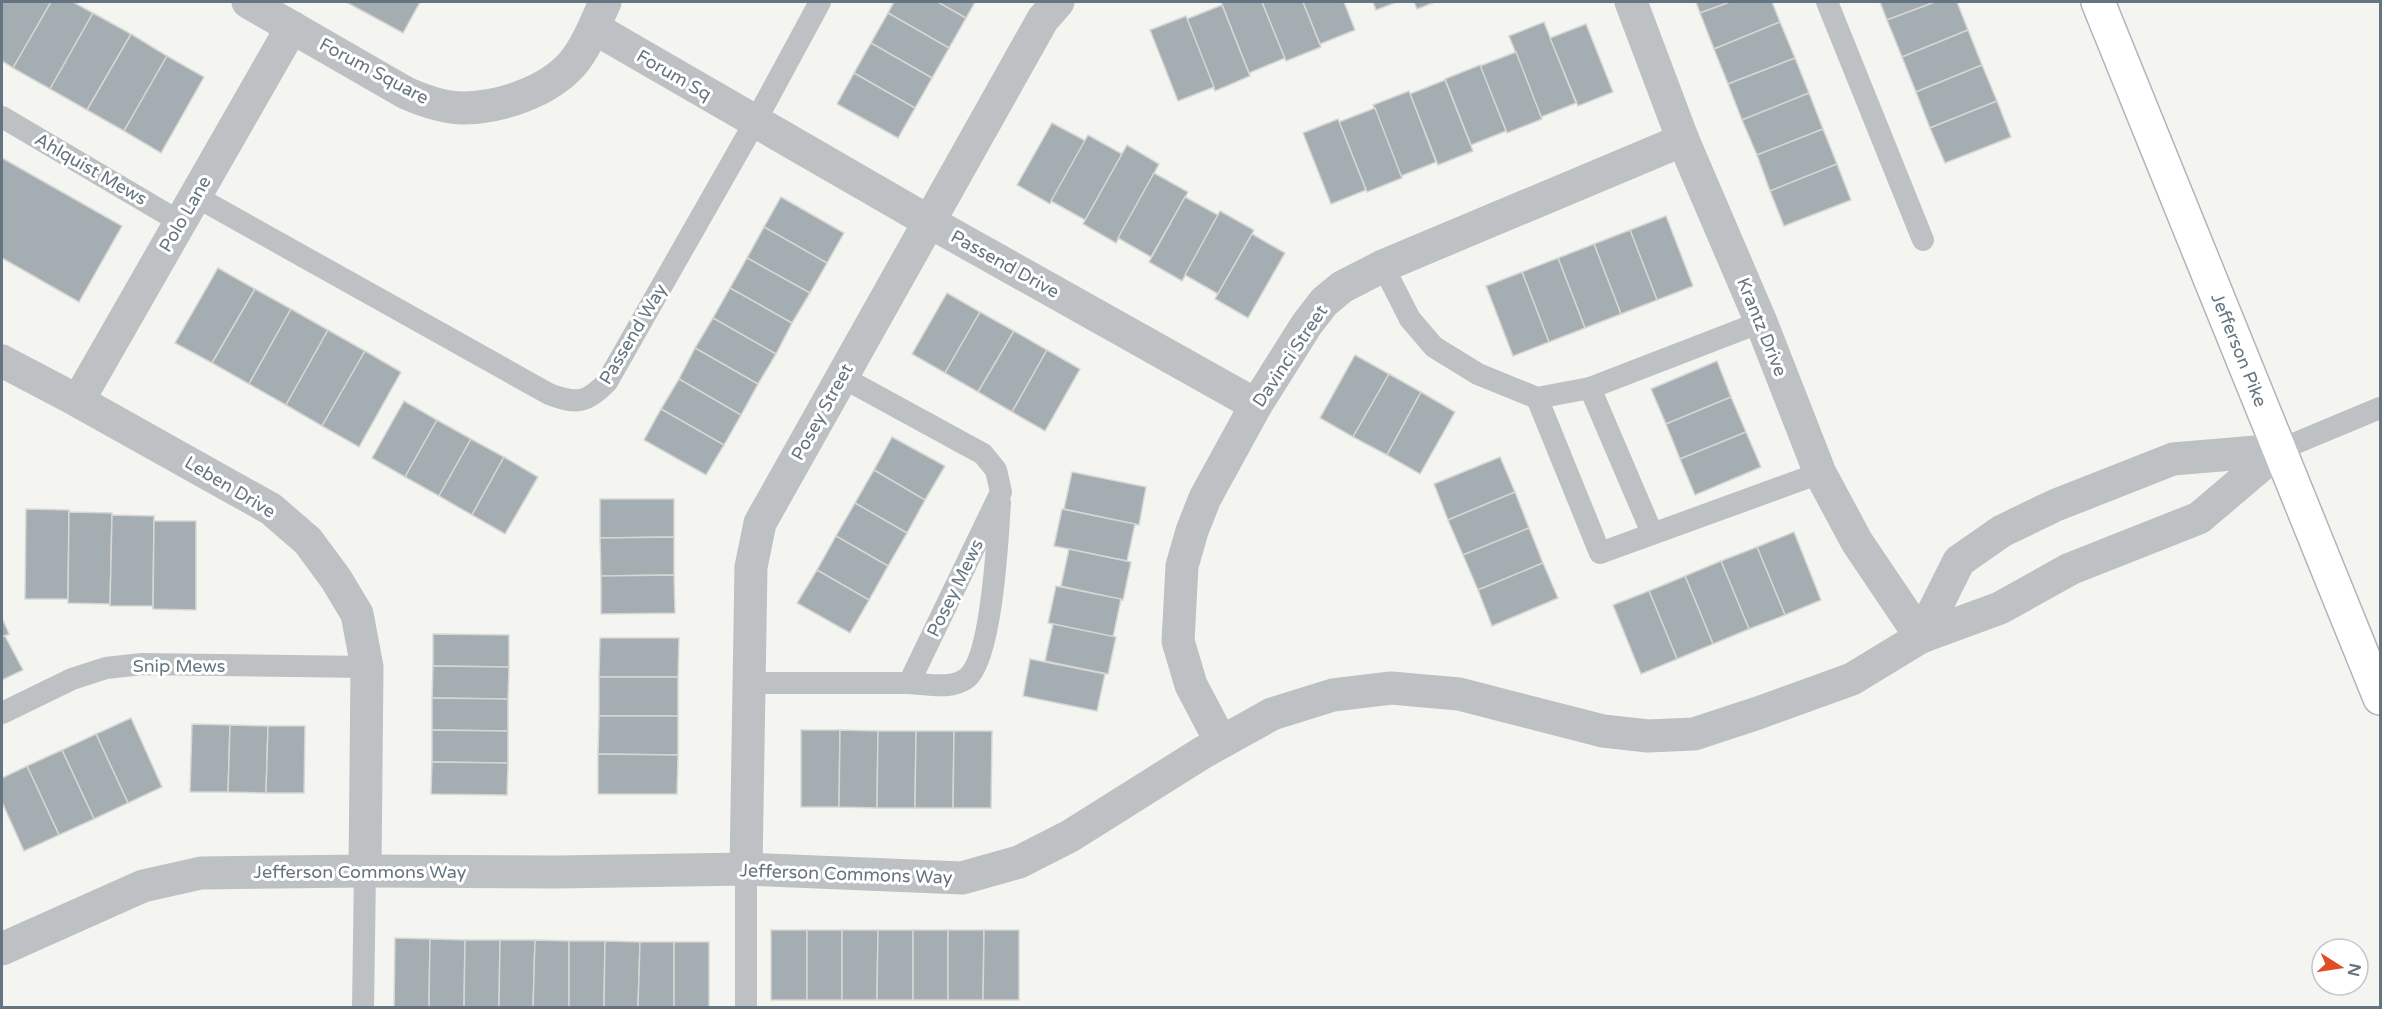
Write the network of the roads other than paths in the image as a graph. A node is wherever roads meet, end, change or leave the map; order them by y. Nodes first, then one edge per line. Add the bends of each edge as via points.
1 (248, 2) edge
2 (820, 2) edge
3 (1058, 2) edge
4 (1630, 2) edge
5 (1827, 2) edge
6 (2098, 2) edge
7 (599, 15) edge
8 (292, 27) junction
9 (2, 117) edge
10 (755, 122) junction
11 (1683, 140) junction
12 (188, 209) junction
13 (928, 221) junction
14 (1923, 240) dead end
15 (1383, 266) junction
16 (1761, 322) junction
17 (2, 362) edge
18 (842, 376) junction
19 (1590, 388) junction
20 (1537, 398) junction
21 (78, 401) junction
22 (1256, 405) junction
23 (2380, 408) edge
24 (2279, 450) junction
25 (1820, 473) junction
26 (1001, 492) junction
27 (1652, 533) junction
28 (1921, 637) junction
29 (367, 667) junction
30 (750, 683) junction
31 (909, 683) junction
32 (2380, 698) edge
33 (2, 712) edge
34 (1221, 742) junction
35 (746, 869) junction
36 (365, 871) junction
37 (2, 949) edge
38 (363, 1008) edge
39 (746, 1008) edge

1 - 8 street, Forum Square
2 - 10 lane, Passend Way
3 - 13 street, Posey Street via 1043,19
4 - 11 street, Krantz Drive
5 - 14 lane
6 - 24 main road, Jefferson Pike
7 - 8 street, Forum Square via 573,63 549,83 496,104 464,108 430,103 406,93
7 - 10 street, Forum Sq
8 - 12 street, Polo Lane
9 - 12 lane, Ahlquist Mews
10 - 12 lane, Passend Way via 607,382 582,401 549,394
10 - 13 street, Passend Drive
11 - 15 street, Davinci Street
11 - 16 street, Krantz Drive
12 - 21 street, Polo Lane
13 - 18 street, Posey Street
13 - 22 street, Passend Drive
15 - 20 lane via 1410,319 1434,347 1478,374
15 - 22 street, Davinci Street via 1342,287 1324,302
16 - 19 lane
16 - 25 street, Krantz Drive
17 - 21 street, Leben Drive
18 - 26 lane, Posey Mews via 983,453 996,470
18 - 30 street, Posey Street via 760,523 751,567
19 - 20 lane
19 - 27 lane
20 - 27 lane via 1600,553
21 - 29 street, Leben Drive via 271,508 308,541 357,614
22 - 34 street, Davinci Street via 1205,498 1182,566 1178,641 1191,685
23 - 24 lane
24 - 28 street, Jefferson Commons Way via 2199,518 2070,569 2000,608
24 - 28 street via 2173,459 2056,505 2002,531 1959,561
24 - 32 main road, Jefferson Pike
25 - 27 lane
25 - 28 street, Krantz Drive via 1857,542
26 - 31 lane, Posey Mews
26 - 31 lane, Posey Mews via 996,577 982,649 969,677 952,686
28 - 34 street, Jefferson Commons Way via 1852,679 1694,734 1648,736 1603,731 1459,694 1391,688 1333,695 1272,714
29 - 33 lane, Snip Mews via 142,664 106,668 72,679
29 - 36 street, Leben Drive
30 - 31 lane, Posey Mews
30 - 35 street, Posey Street
34 - 35 street, Jefferson Commons Way via 1070,836 1019,862 962,878
35 - 36 street, Jefferson Commons Way
35 - 39 lane
36 - 37 street, Jefferson Commons Way via 201,873 143,886
36 - 38 lane

